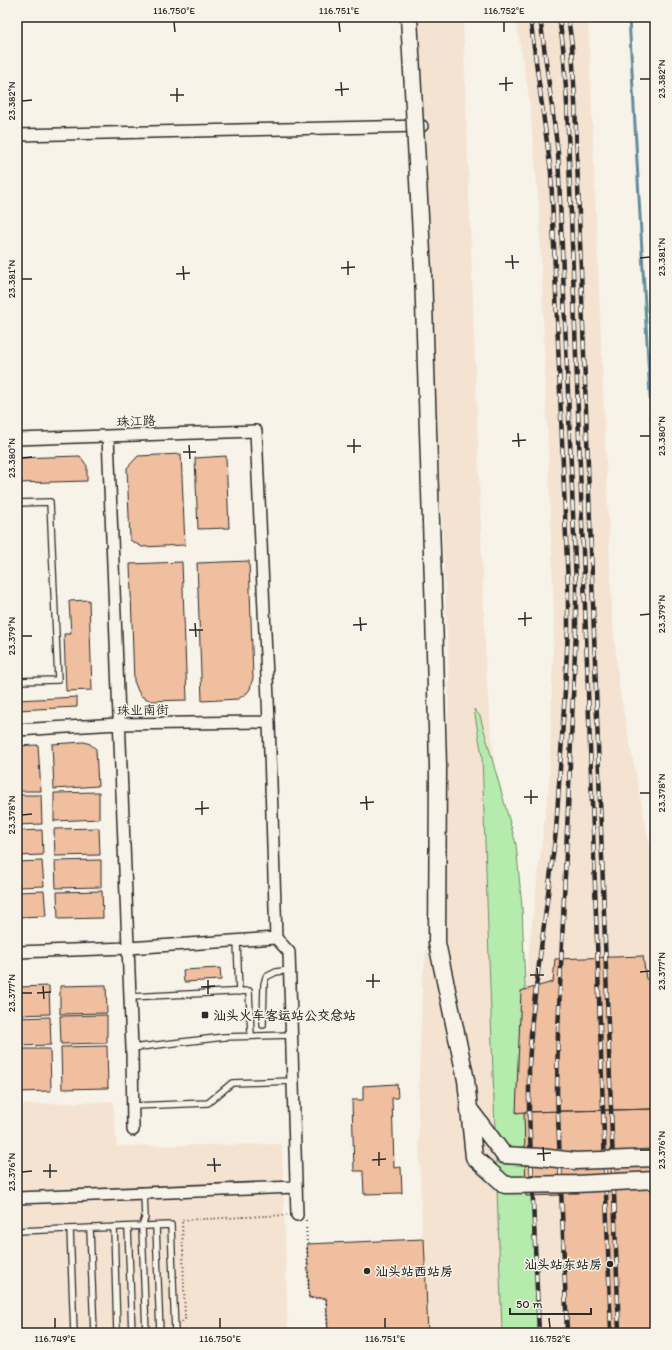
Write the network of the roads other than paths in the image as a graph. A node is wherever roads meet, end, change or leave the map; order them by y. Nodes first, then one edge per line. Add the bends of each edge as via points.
1 (409, 17) edge
2 (422, 126) dead end
3 (17, 135) edge
4 (108, 436) junction
5 (17, 439) edge
6 (17, 503) edge
7 (17, 682) edge
8 (269, 722) junction
9 (118, 724) junction
10 (17, 730) edge
11 (276, 938) junction
12 (237, 941) junction
13 (128, 948) junction
14 (17, 952) edge
15 (289, 970) junction
16 (239, 992) junction
17 (130, 997) junction
18 (263, 1025) dead end
19 (251, 1035) junction
20 (292, 1035) junction
21 (132, 1048) junction
22 (293, 1081) junction
23 (133, 1106) junction
24 (469, 1108) junction
25 (133, 1130) dead end
26 (655, 1158) edge
27 (655, 1180) edge
28 (296, 1187) junction
29 (144, 1193) junction
30 (17, 1198) edge
31 (297, 1215) road end
32 (142, 1226) junction
33 (156, 1226) junction
34 (128, 1227) junction
35 (90, 1228) junction
36 (114, 1228) junction
37 (70, 1229) junction
38 (17, 1231) edge
39 (74, 1333) edge
40 (94, 1333) edge
41 (117, 1333) edge
42 (132, 1333) edge
43 (146, 1333) edge
44 (160, 1333) edge
45 (175, 1333) edge

1 - 24 street, bridge via 424,272 438,766 437,942 466,1080
2 - 3 street
4 - 5 street, 珠江路
4 - 8 street, 珠江路 via 256,431
4 - 9 street
6 - 7 lane via 50,502 58,680
8 - 9 street, 珠业南街
8 - 11 street
9 - 10 street, 珠业南街
9 - 13 street
11 - 12 street
11 - 15 street via 289,952
12 - 13 street
12 - 16 lane
13 - 14 street
13 - 17 street
15 - 18 lane via 266,977
15 - 20 street
16 - 17 lane
16 - 19 lane via 249,991
17 - 21 street
19 - 20 lane
19 - 21 lane
20 - 22 street
21 - 23 street
22 - 23 lane via 232,1083 208,1103
22 - 28 street
23 - 25 street
24 - 26 street, bridge via 504,1156 575,1161
24 - 27 street, bridge via 474,1156 505,1184
28 - 29 street
28 - 31 street
29 - 30 street
29 - 32 lane via 145,1218
32 - 33 lane
32 - 34 lane
32 - 43 lane
33 - 44 lane
33 - 45 lane via 171,1226
34 - 36 lane
34 - 42 lane
35 - 36 lane
35 - 37 lane
35 - 40 lane
36 - 41 lane
37 - 38 lane
37 - 39 lane

